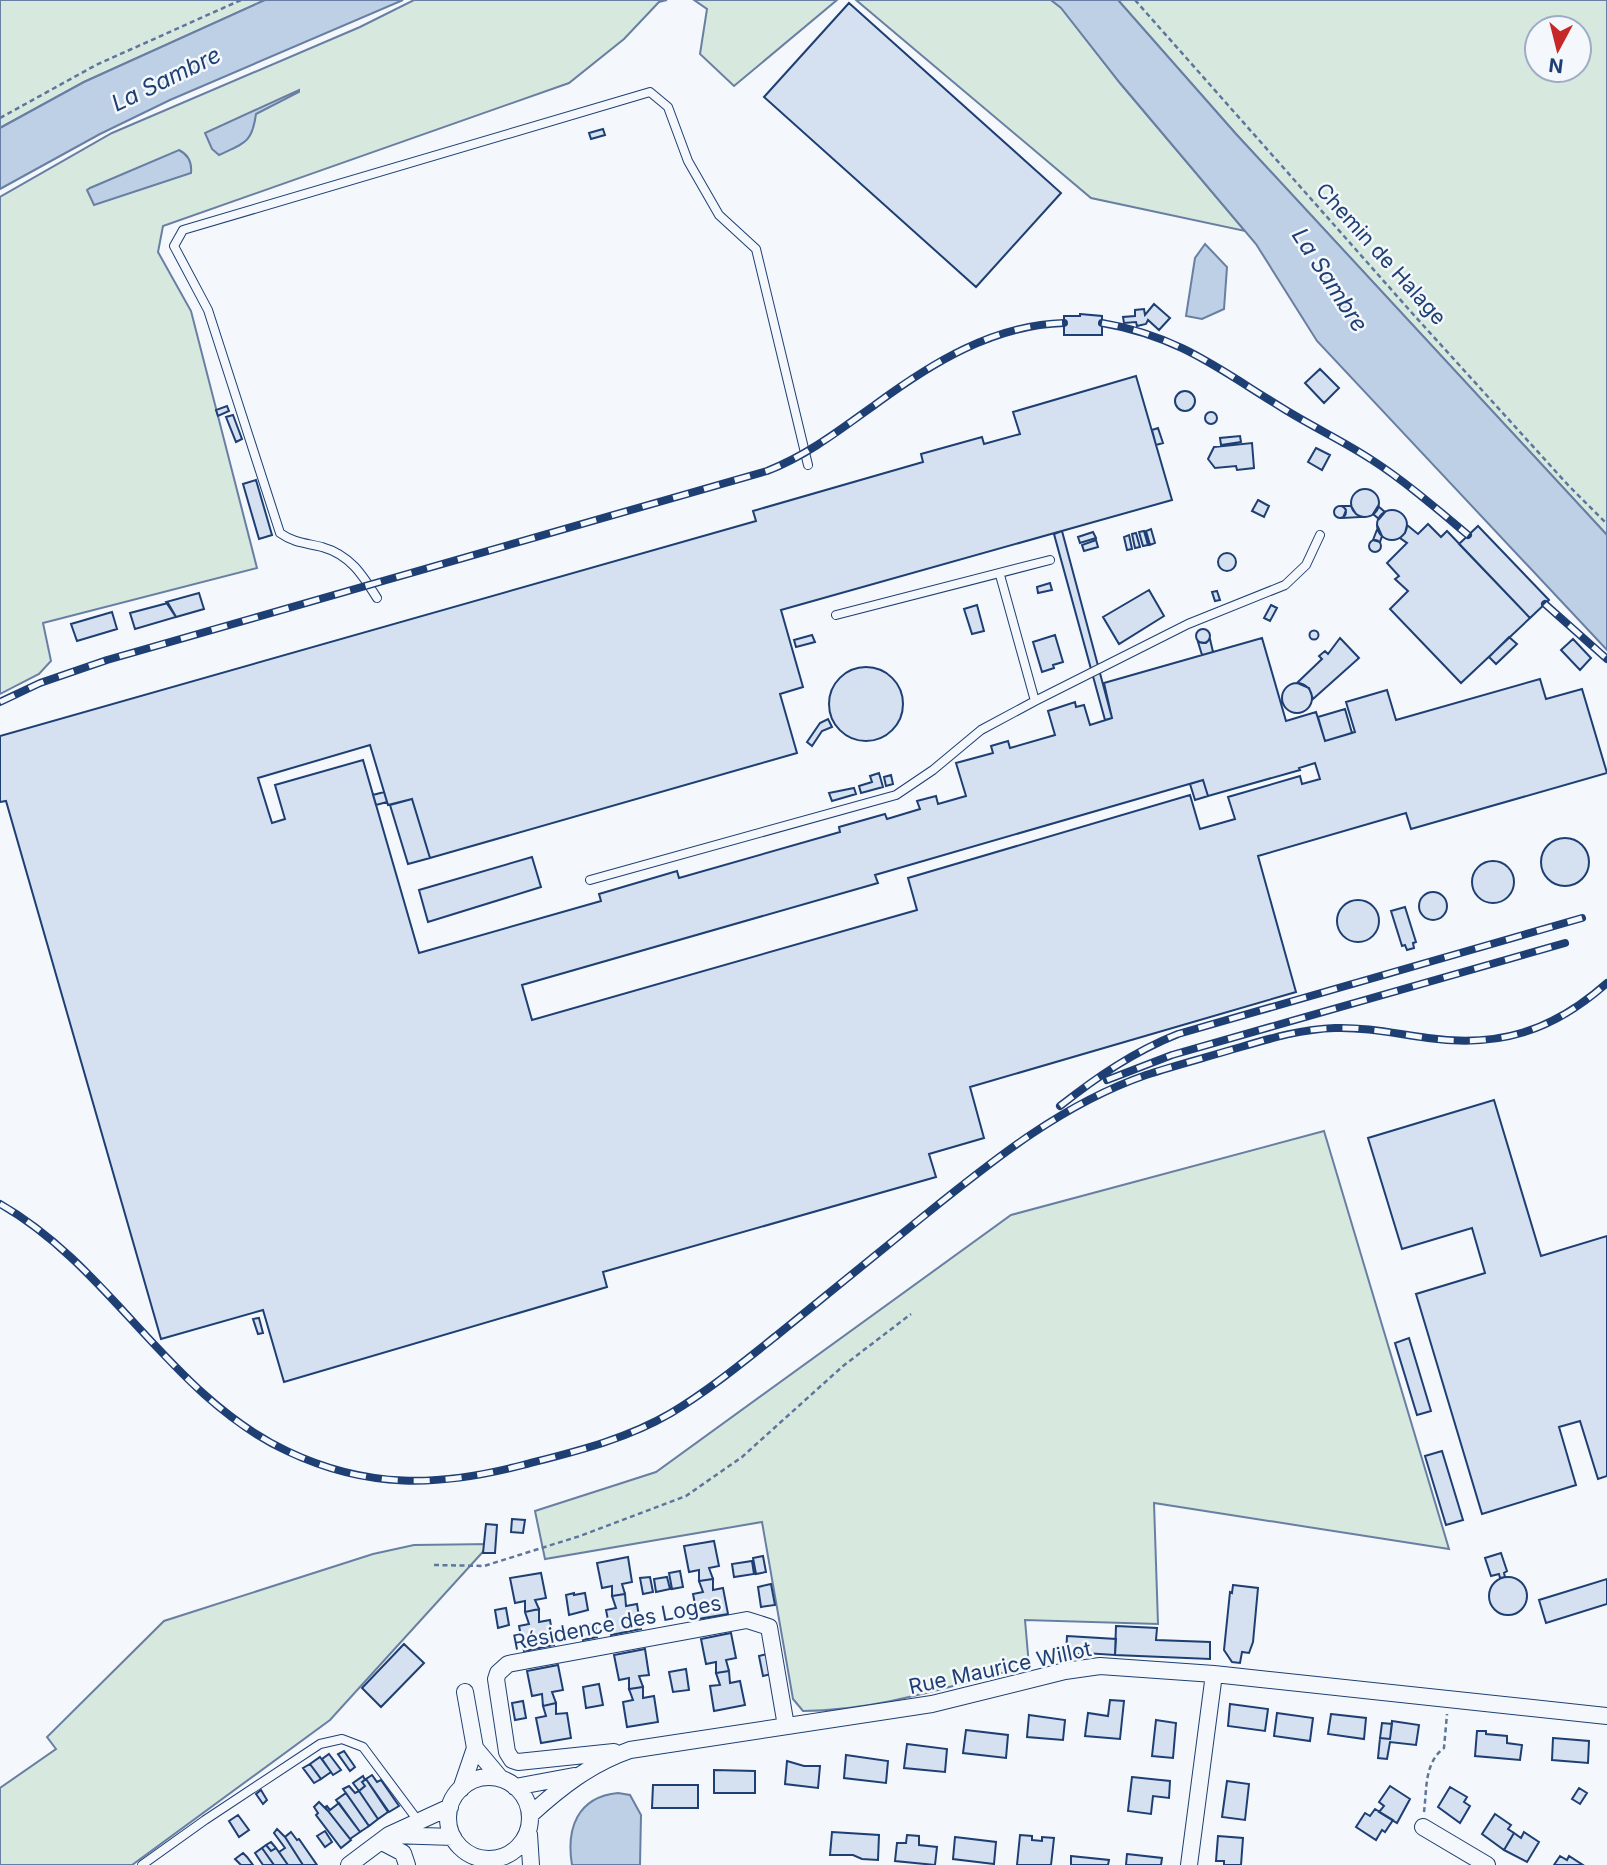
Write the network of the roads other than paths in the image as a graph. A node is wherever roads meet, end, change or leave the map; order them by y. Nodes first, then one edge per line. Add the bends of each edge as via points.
1 (808, 465) dead end
2 (1320, 535) dead end
3 (1050, 560) dead end
4 (1000, 575) junction
5 (377, 598) dead end
6 (836, 615) dead end
7 (1035, 701) junction
8 (590, 880) dead end
9 (1214, 1674) junction
10 (465, 1692) dead end
11 (1607, 1716) edge
12 (786, 1727) junction
13 (475, 1748) junction
14 (630, 1750) junction
15 (577, 1775) junction
16 (508, 1783) junction
17 (461, 1788) junction
18 (450, 1807) junction
19 (419, 1822) junction
20 (529, 1823) junction
21 (1423, 1827) road end
22 (453, 1837) junction
23 (386, 1838) junction
24 (499, 1862) edge
25 (142, 1865) edge
26 (349, 1865) edge
27 (407, 1865) edge
28 (531, 1865) edge
29 (1189, 1865) edge
30 (1487, 1865) edge

1 - 5 lane via 756,249 719,215 688,161 668,107 650,92 183,230 174,246 208,310 280,533 343,556 359,569
2 - 7 lane via 1306,565 1284,585 1188,624
3 - 4 lane
4 - 6 lane
4 - 7 lane
7 - 8 lane via 981,730 896,795
9 - 11 street, Rue Maurice Willot
9 - 12 street, Rue Maurice Willot via 1100,1667 1065,1671 932,1704
9 - 29 street
10 - 13 street
12 - 14 street, Rue Maurice Willot
12 - 14 street, Résidence des Loges via 769,1627 747,1620 508,1664 498,1673 507,1752 512,1760
13 - 16 street
13 - 17 street
14 - 15 street, Rue Maurice Willot
15 - 16 street, Rue Maurice Willot
15 - 20 street, Rue Maurice Willot
16 - 17 street via 480,1779
16 - 20 street via 523,1795
17 - 18 street
18 - 19 street
18 - 22 street
19 - 23 street
19 - 25 lane via 363,1747 342,1739 320,1744
20 - 24 street via 516,1850
20 - 28 street
21 - 30 street
22 - 23 street
22 - 24 street via 471,1855
23 - 26 street
23 - 27 street via 403,1853

